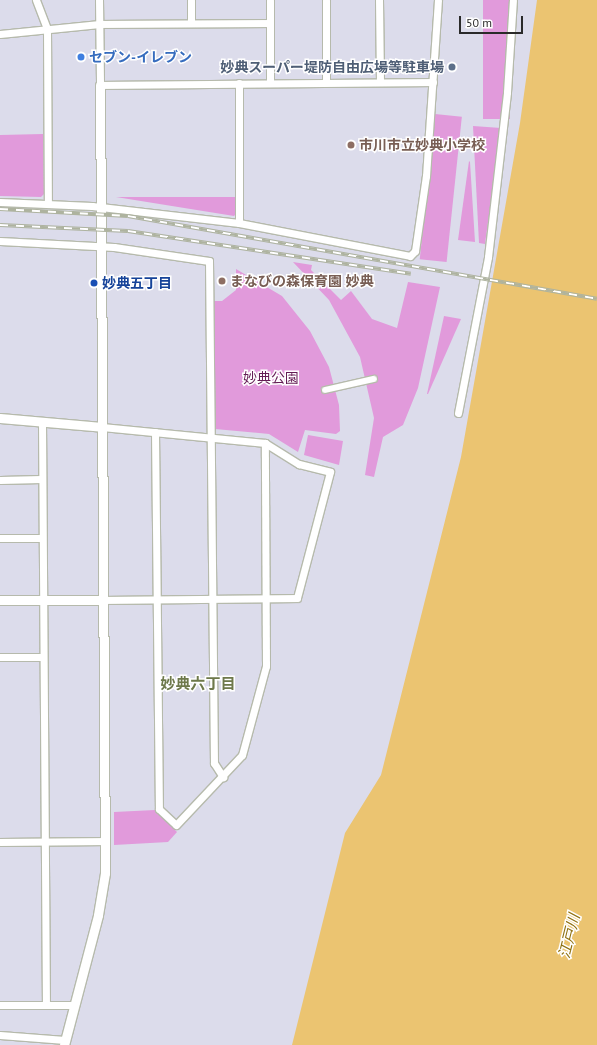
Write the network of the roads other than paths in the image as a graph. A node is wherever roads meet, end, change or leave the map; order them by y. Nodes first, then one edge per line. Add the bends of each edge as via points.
1 (36, 0) edge
2 (99, 0) edge
3 (191, 0) edge
4 (270, 0) edge
5 (326, 0) edge
6 (379, 0) edge
7 (438, 0) edge
8 (513, 0) edge
9 (191, 23) junction
10 (270, 23) junction
11 (99, 24) junction
12 (47, 29) junction
13 (0, 34) edge
14 (326, 82) junction
15 (380, 82) junction
16 (434, 82) junction
17 (239, 83) junction
18 (270, 83) junction
19 (100, 85) junction
20 (0, 202) edge
21 (48, 203) junction
22 (100, 207) junction
23 (240, 223) junction
24 (0, 241) edge
25 (101, 246) junction
26 (372, 379) dead end
27 (325, 390) dead end
28 (458, 413) dead end
29 (0, 418) edge
30 (42, 421) junction
31 (102, 428) junction
32 (155, 432) junction
33 (211, 438) junction
34 (265, 443) junction
35 (41, 479) junction
36 (0, 480) edge
37 (0, 538) edge
38 (42, 538) junction
39 (266, 598) junction
40 (157, 599) junction
41 (212, 599) junction
42 (0, 600) edge
43 (43, 600) junction
44 (104, 600) junction
45 (0, 657) edge
46 (43, 657) junction
47 (223, 777) junction
48 (106, 841) junction
49 (0, 842) edge
50 (45, 842) junction
51 (46, 1004) junction
52 (0, 1005) edge
53 (74, 1005) junction
54 (0, 1035) edge
55 (65, 1042) edge

1 - 12 street
2 - 11 street
3 - 9 street
4 - 10 street
5 - 14 street
6 - 15 street
7 - 16 street
8 - 28 street via 507,92 488,257
9 - 10 street
9 - 11 street
10 - 18 street
11 - 12 street
11 - 19 street
12 - 13 street
12 - 21 street
14 - 15 street
14 - 18 street
15 - 16 street
16 - 23 street via 426,176 413,254
17 - 18 street
17 - 19 street
17 - 23 street
19 - 22 street
20 - 21 street
21 - 22 street
22 - 23 street
22 - 25 street
24 - 25 street
25 - 31 street
25 - 33 street via 209,261
26 - 27 street
29 - 30 street
30 - 31 street
30 - 35 street
31 - 32 street
31 - 44 street
32 - 33 street
32 - 40 street
33 - 34 street
33 - 41 street
34 - 39 street
34 - 39 street via 299,464 330,472 297,598
35 - 36 street
35 - 38 street
37 - 38 street
38 - 43 street
39 - 41 street
39 - 47 street via 266,666 242,755
40 - 41 street
40 - 44 street
40 - 47 street via 159,809 176,825
41 - 47 street via 214,764
42 - 43 street
43 - 44 street
43 - 46 street
44 - 48 street
45 - 46 street
46 - 50 street
48 - 50 street
48 - 53 street via 98,915
49 - 50 street
50 - 51 street
51 - 52 street
51 - 53 street
53 - 55 street
54 - 55 street

